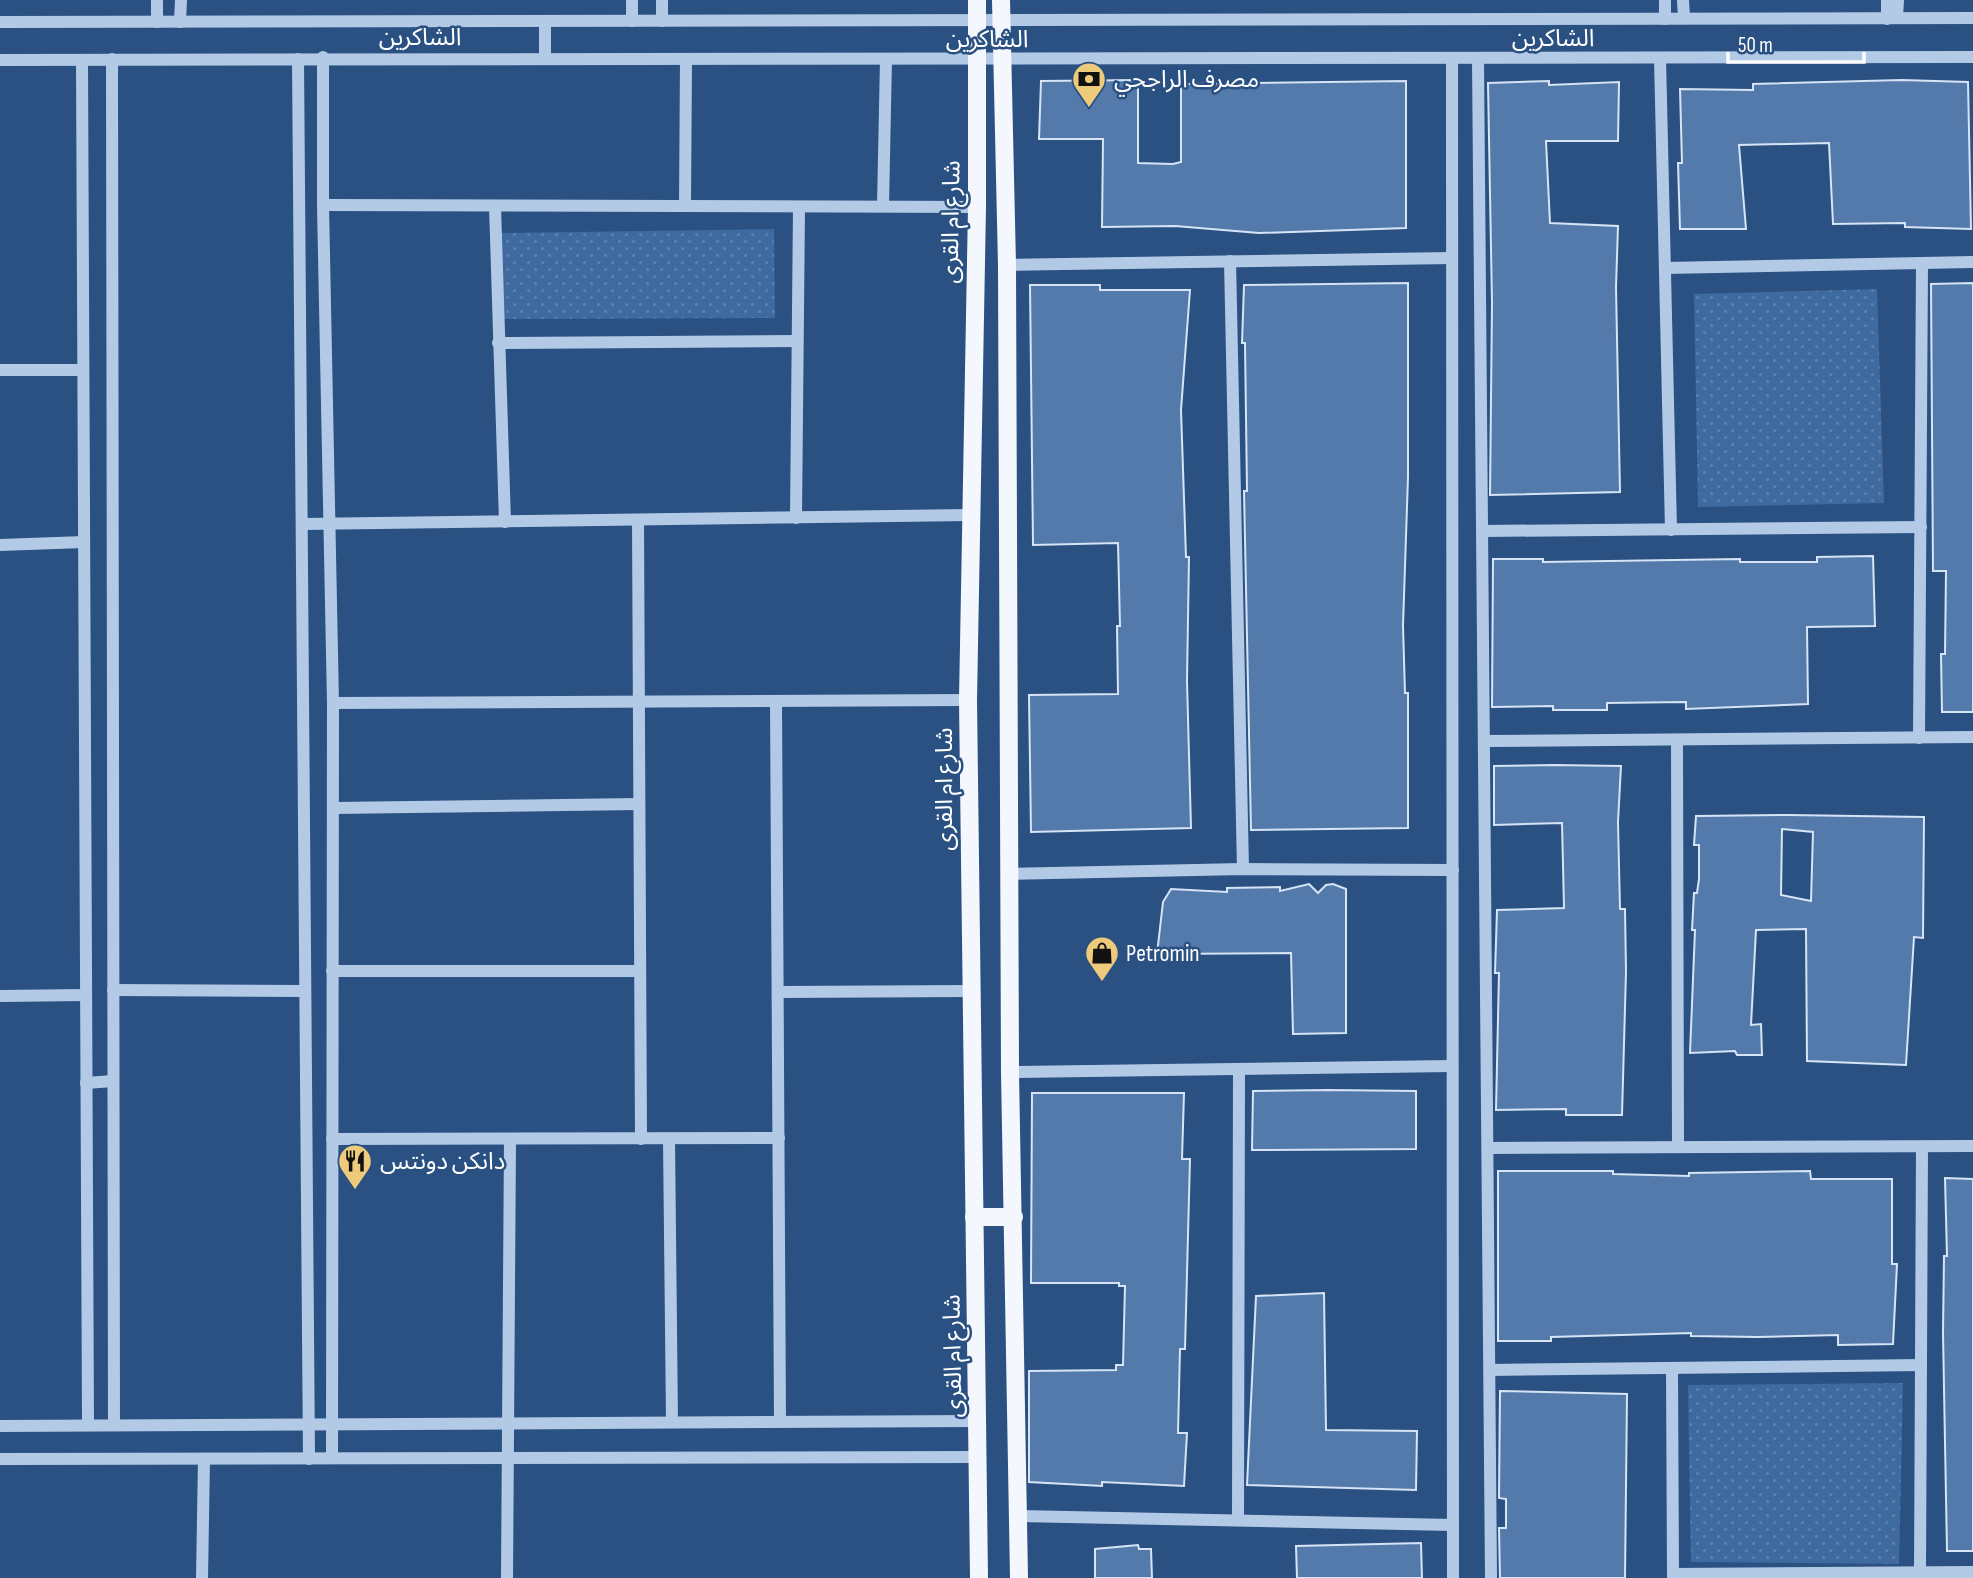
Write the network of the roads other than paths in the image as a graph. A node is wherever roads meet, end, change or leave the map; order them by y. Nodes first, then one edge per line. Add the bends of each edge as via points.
1 (157, 0) edge
2 (181, 0) edge
3 (632, 0) edge
4 (662, 0) edge
5 (977, 0) edge
6 (1001, 0) edge
7 (1665, 0) edge
8 (1683, 0) edge
9 (1887, 0) edge
10 (1898, 0) edge
11 (1001, 18) junction
12 (1684, 18) junction
13 (1892, 18) junction
14 (1973, 18) edge
15 (977, 19) junction
16 (1665, 19) junction
17 (545, 21) junction
18 (632, 21) junction
19 (662, 21) junction
20 (0, 22) edge
21 (157, 22) junction
22 (180, 22) junction
23 (323, 57) junction
24 (1973, 57) edge
25 (545, 58) junction
26 (1660, 58) junction
27 (298, 59) junction
28 (686, 59) junction
29 (886, 59) junction
30 (1452, 59) junction
31 (1478, 59) junction
32 (0, 60) edge
33 (82, 60) junction
34 (113, 60) junction
35 (977, 60) junction
36 (1002, 60) junction
37 (323, 205) junction
38 (495, 206) junction
39 (685, 206) junction
40 (883, 206) junction
41 (977, 206) junction
42 (799, 207) junction
43 (1452, 258) junction
44 (1230, 261) junction
45 (1973, 262) edge
46 (1922, 263) junction
47 (1007, 265) junction
48 (1665, 268) junction
49 (796, 341) junction
50 (498, 343) junction
51 (0, 370) edge
52 (83, 370) junction
53 (969, 516) junction
54 (796, 518) junction
55 (638, 520) junction
56 (505, 522) junction
57 (302, 524) junction
58 (330, 524) junction
59 (1921, 527) junction
60 (1671, 530) junction
61 (1483, 531) junction
62 (83, 542) junction
63 (0, 545) edge
64 (968, 700) junction
65 (639, 702) junction
66 (776, 702) junction
67 (332, 703) junction
68 (1973, 737) edge
69 (1920, 738) junction
70 (1677, 740) junction
71 (1484, 741) junction
72 (639, 804) junction
73 (333, 808) junction
74 (1243, 869) junction
75 (1452, 870) junction
76 (1010, 874) junction
77 (332, 971) junction
78 (640, 971) junction
79 (113, 990) junction
80 (305, 991) junction
81 (969, 991) junction
82 (778, 992) junction
83 (86, 995) junction
84 (0, 996) edge
85 (1452, 1066) junction
86 (1239, 1069) junction
87 (1010, 1072) junction
88 (113, 1081) junction
89 (86, 1083) junction
90 (779, 1138) junction
91 (332, 1139) junction
92 (510, 1139) junction
93 (640, 1139) junction
94 (669, 1139) junction
95 (1973, 1146) edge
96 (1678, 1147) junction
97 (1922, 1147) junction
98 (1488, 1148) junction
99 (974, 1217) junction
100 (1014, 1217) junction
101 (1921, 1365) junction
102 (1672, 1368) junction
103 (1490, 1370) junction
104 (979, 1421) junction
105 (672, 1422) junction
106 (780, 1422) junction
107 (508, 1423) junction
108 (309, 1424) junction
109 (332, 1424) junction
110 (88, 1425) junction
111 (114, 1425) junction
112 (0, 1426) edge
113 (979, 1457) junction
114 (204, 1458) junction
115 (309, 1458) junction
116 (332, 1458) junction
117 (508, 1458) junction
118 (0, 1459) edge
119 (1019, 1516) junction
120 (1238, 1520) junction
121 (1453, 1524) junction
122 (1920, 1572) junction
123 (1973, 1572) edge
124 (1673, 1576) edge
125 (202, 1578) edge
126 (507, 1578) edge
127 (979, 1578) edge
128 (1020, 1578) edge
129 (1453, 1578) edge
130 (1491, 1578) edge

1 - 21 street
2 - 22 street
3 - 18 street
4 - 19 street
5 - 15 main road, شارع ام القرى
6 - 11 main road
7 - 16 street
8 - 12 street
9 - 13 street
10 - 13 street
11 - 15 street, الشاكرين
11 - 16 street, الشاكرين
11 - 36 main road
12 - 13 street, الشاكرين
12 - 16 street, الشاكرين
13 - 14 street, الشاكرين
15 - 19 street, الشاكرين
15 - 35 main road, شارع ام القرى
17 - 18 street, الشاكرين
17 - 22 street, الشاكرين
17 - 25 street
18 - 19 street, الشاكرين
20 - 21 street, الشاكرين
21 - 22 street, الشاكرين
23 - 25 street, الشاكرين
23 - 27 street, الشاكرين
23 - 37 street
24 - 26 street, الشاكرين
25 - 28 street, الشاكرين
26 - 31 street, الشاكرين
26 - 48 street
27 - 34 street, الشاكرين
27 - 57 street
28 - 29 street, الشاكرين
28 - 39 street
29 - 35 street, الشاكرين
29 - 40 street
30 - 31 street, الشاكرين
30 - 36 street, الشاكرين
30 - 43 street
31 - 61 street
32 - 33 street, الشاكرين
33 - 34 street, الشاكرين
33 - 52 street
34 - 79 street
35 - 36 street, الشاكرين
35 - 41 main road, شارع ام القرى
36 - 47 main road
37 - 38 street
37 - 58 street
38 - 39 street
38 - 50 street
39 - 42 street
40 - 41 street
40 - 42 street
41 - 53 main road, شارع ام القرى
42 - 49 street
43 - 44 street
43 - 75 street
44 - 47 street
44 - 74 street
45 - 46 street
46 - 48 street
46 - 59 street
47 - 76 main road
48 - 60 street
49 - 50 street
49 - 54 street
50 - 56 street
51 - 52 street
52 - 62 street
53 - 54 street
53 - 64 main road, شارع ام القرى
54 - 55 street
55 - 56 street
55 - 65 street
56 - 58 street
57 - 58 street
57 - 80 street
58 - 67 street
59 - 60 street
59 - 69 street
60 - 61 street
61 - 71 street
62 - 63 street
62 - 83 street
64 - 66 street
64 - 81 main road, شارع ام القرى
65 - 66 street
65 - 67 street
65 - 72 street
66 - 82 street
67 - 73 street
68 - 69 street
69 - 70 street
70 - 71 street
70 - 96 street
71 - 98 street
72 - 73 street
72 - 78 street
73 - 77 street
74 - 75 street
74 - 76 street
75 - 85 street
76 - 87 main road
77 - 78 street
77 - 91 street
78 - 93 street
79 - 80 street
79 - 88 street
80 - 108 street
81 - 82 street
81 - 99 main road, شارع ام القرى
82 - 90 street
83 - 84 street
83 - 89 street
85 - 86 street
85 - 121 street
86 - 87 street
86 - 120 street
87 - 100 main road
88 - 89 street
88 - 111 street
89 - 110 street
90 - 94 street
90 - 106 street
91 - 92 street
91 - 109 street
92 - 93 street
92 - 107 street
93 - 94 street
94 - 105 street
95 - 97 street
96 - 97 street
96 - 98 street
97 - 101 street
98 - 103 street
99 - 100 main road
99 - 104 main road, شارع ام القرى
100 - 119 main road
101 - 102 street
101 - 122 street
102 - 103 street
102 - 124 street
103 - 130 street
104 - 106 street
104 - 113 main road, شارع ام القرى
105 - 106 street
105 - 107 street
107 - 109 street
107 - 117 street
108 - 109 street
108 - 111 street
108 - 115 street
109 - 116 street
110 - 111 street
110 - 112 street
113 - 117 street
113 - 127 main road, شارع ام القرى
114 - 115 street
114 - 118 street
114 - 125 street
115 - 116 street
116 - 117 street
117 - 126 street
119 - 120 street
119 - 128 main road
120 - 121 street
121 - 129 street
122 - 123 street
122 - 124 street

